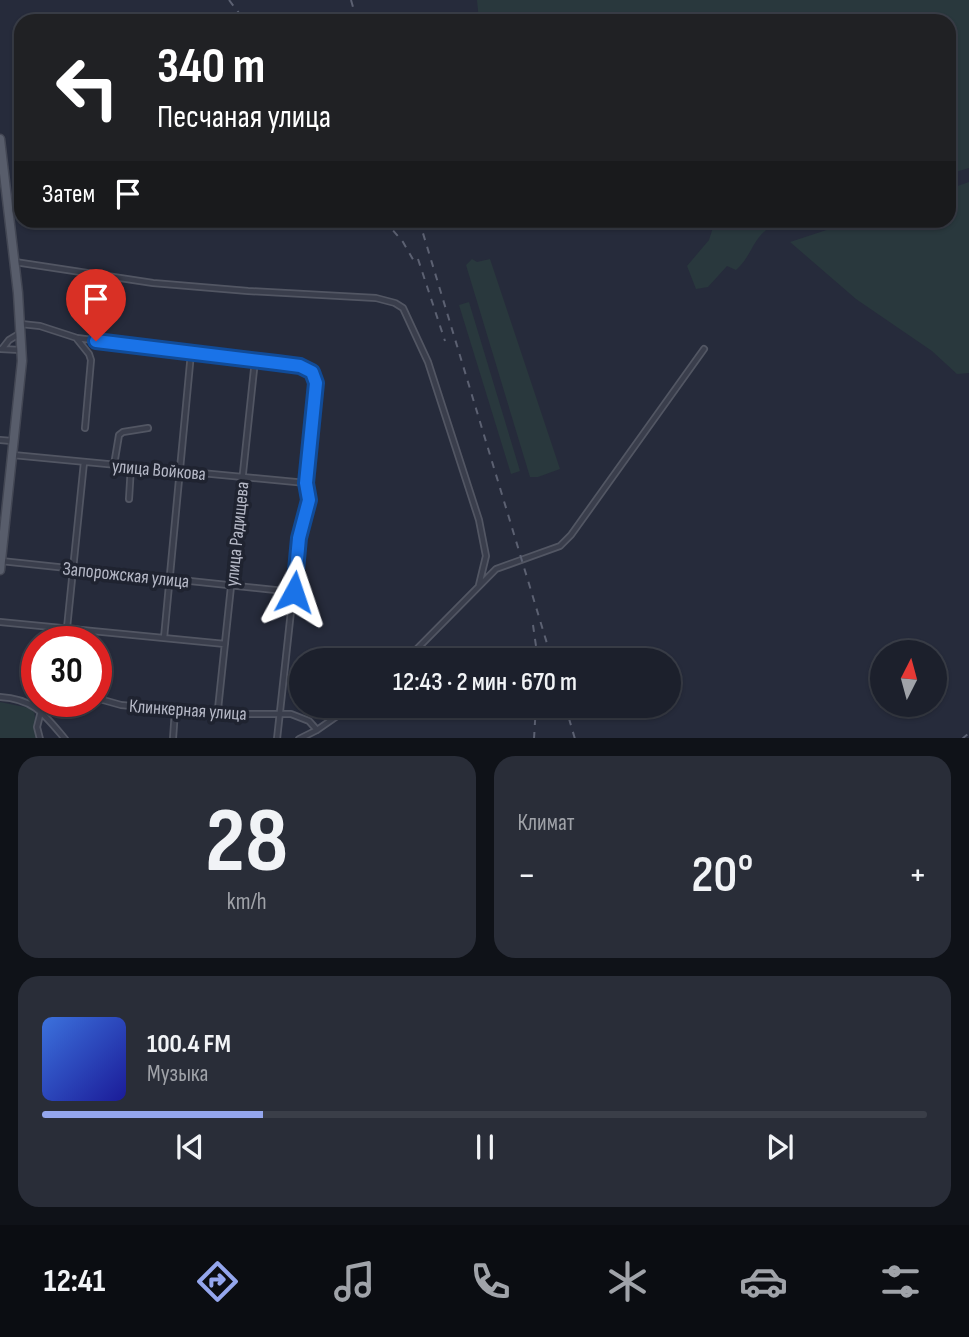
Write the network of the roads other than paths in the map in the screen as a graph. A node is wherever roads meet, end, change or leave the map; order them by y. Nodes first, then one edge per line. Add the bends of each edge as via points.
1 (0, 139) edge
2 (13, 262) junction
3 (21, 328) junction
4 (77, 338) junction
5 (1, 349) edge
6 (704, 349) dead end
7 (21, 350) junction
8 (191, 353) junction
9 (255, 360) junction
10 (85, 428) dead end
11 (148, 428) dead end
12 (0, 440) edge
13 (13, 441) junction
14 (12, 455) junction
15 (84, 462) junction
16 (114, 465) junction
17 (131, 466) junction
18 (180, 471) junction
19 (242, 477) junction
20 (306, 483) junction
21 (129, 499) dead end
22 (0, 561) edge
23 (73, 569) junction
24 (0, 570) edge
25 (170, 579) junction
26 (231, 585) junction
27 (479, 585) junction
28 (294, 592) junction
29 (0, 622) edge
30 (38, 626) edge
31 (67, 626) edge
32 (112, 633) edge
33 (164, 638) junction
34 (225, 644) junction
35 (418, 648) edge
36 (0, 697) edge
37 (21, 700) edge
38 (112, 702) edge
39 (218, 709) junction
40 (175, 710) junction
41 (280, 713) junction
42 (40, 717) edge
43 (46, 717) edge
44 (334, 718) edge
45 (317, 730) junction
46 (40, 738) edge
47 (65, 738) edge
48 (173, 738) edge
49 (277, 738) edge
50 (299, 738) edge

1 - 2 main road
2 - 3 main road
2 - 27 street via 153,283 395,303 402,308 428,362 479,520 486,556
3 - 4 street via 40,326
3 - 5 street
3 - 7 main road
4 - 8 street
4 - 10 street via 91,360
5 - 7 street
6 - 27 street via 571,535 560,546 496,569
7 - 13 main road
8 - 9 street
8 - 18 street
9 - 19 street, улица Радищева
9 - 20 street via 312,372 316,383
11 - 16 street via 119,435
12 - 13 street
13 - 14 main road
14 - 15 street, улица Войкова
14 - 22 main road via 6,470
15 - 16 street, улица Войкова
15 - 23 street
16 - 17 street, улица Войкова
17 - 18 street, улица Войкова
17 - 21 street
18 - 19 street, улица Войкова
18 - 25 street
19 - 20 street, улица Войкова
19 - 26 street, улица Радищева
20 - 28 street via 309,500 299,538
22 - 23 street, Запорожская улица
22 - 24 main road
23 - 25 street, Запорожская улица
23 - 31 street
25 - 26 street, Запорожская улица
25 - 33 street
26 - 28 street, Запорожская улица
26 - 34 street, улица Радищева
27 - 35 street
28 - 41 street
29 - 30 street
32 - 33 street
33 - 34 street
34 - 39 street, улица Радищева
36 - 37 street
38 - 40 street, Клинкерная улица
39 - 40 street, Клинкерная улица
39 - 41 street, Клинкерная улица
40 - 48 street
41 - 45 street, Клинкерная улица via 301,717
41 - 49 street
42 - 46 street
43 - 47 street
44 - 45 street
45 - 50 street

